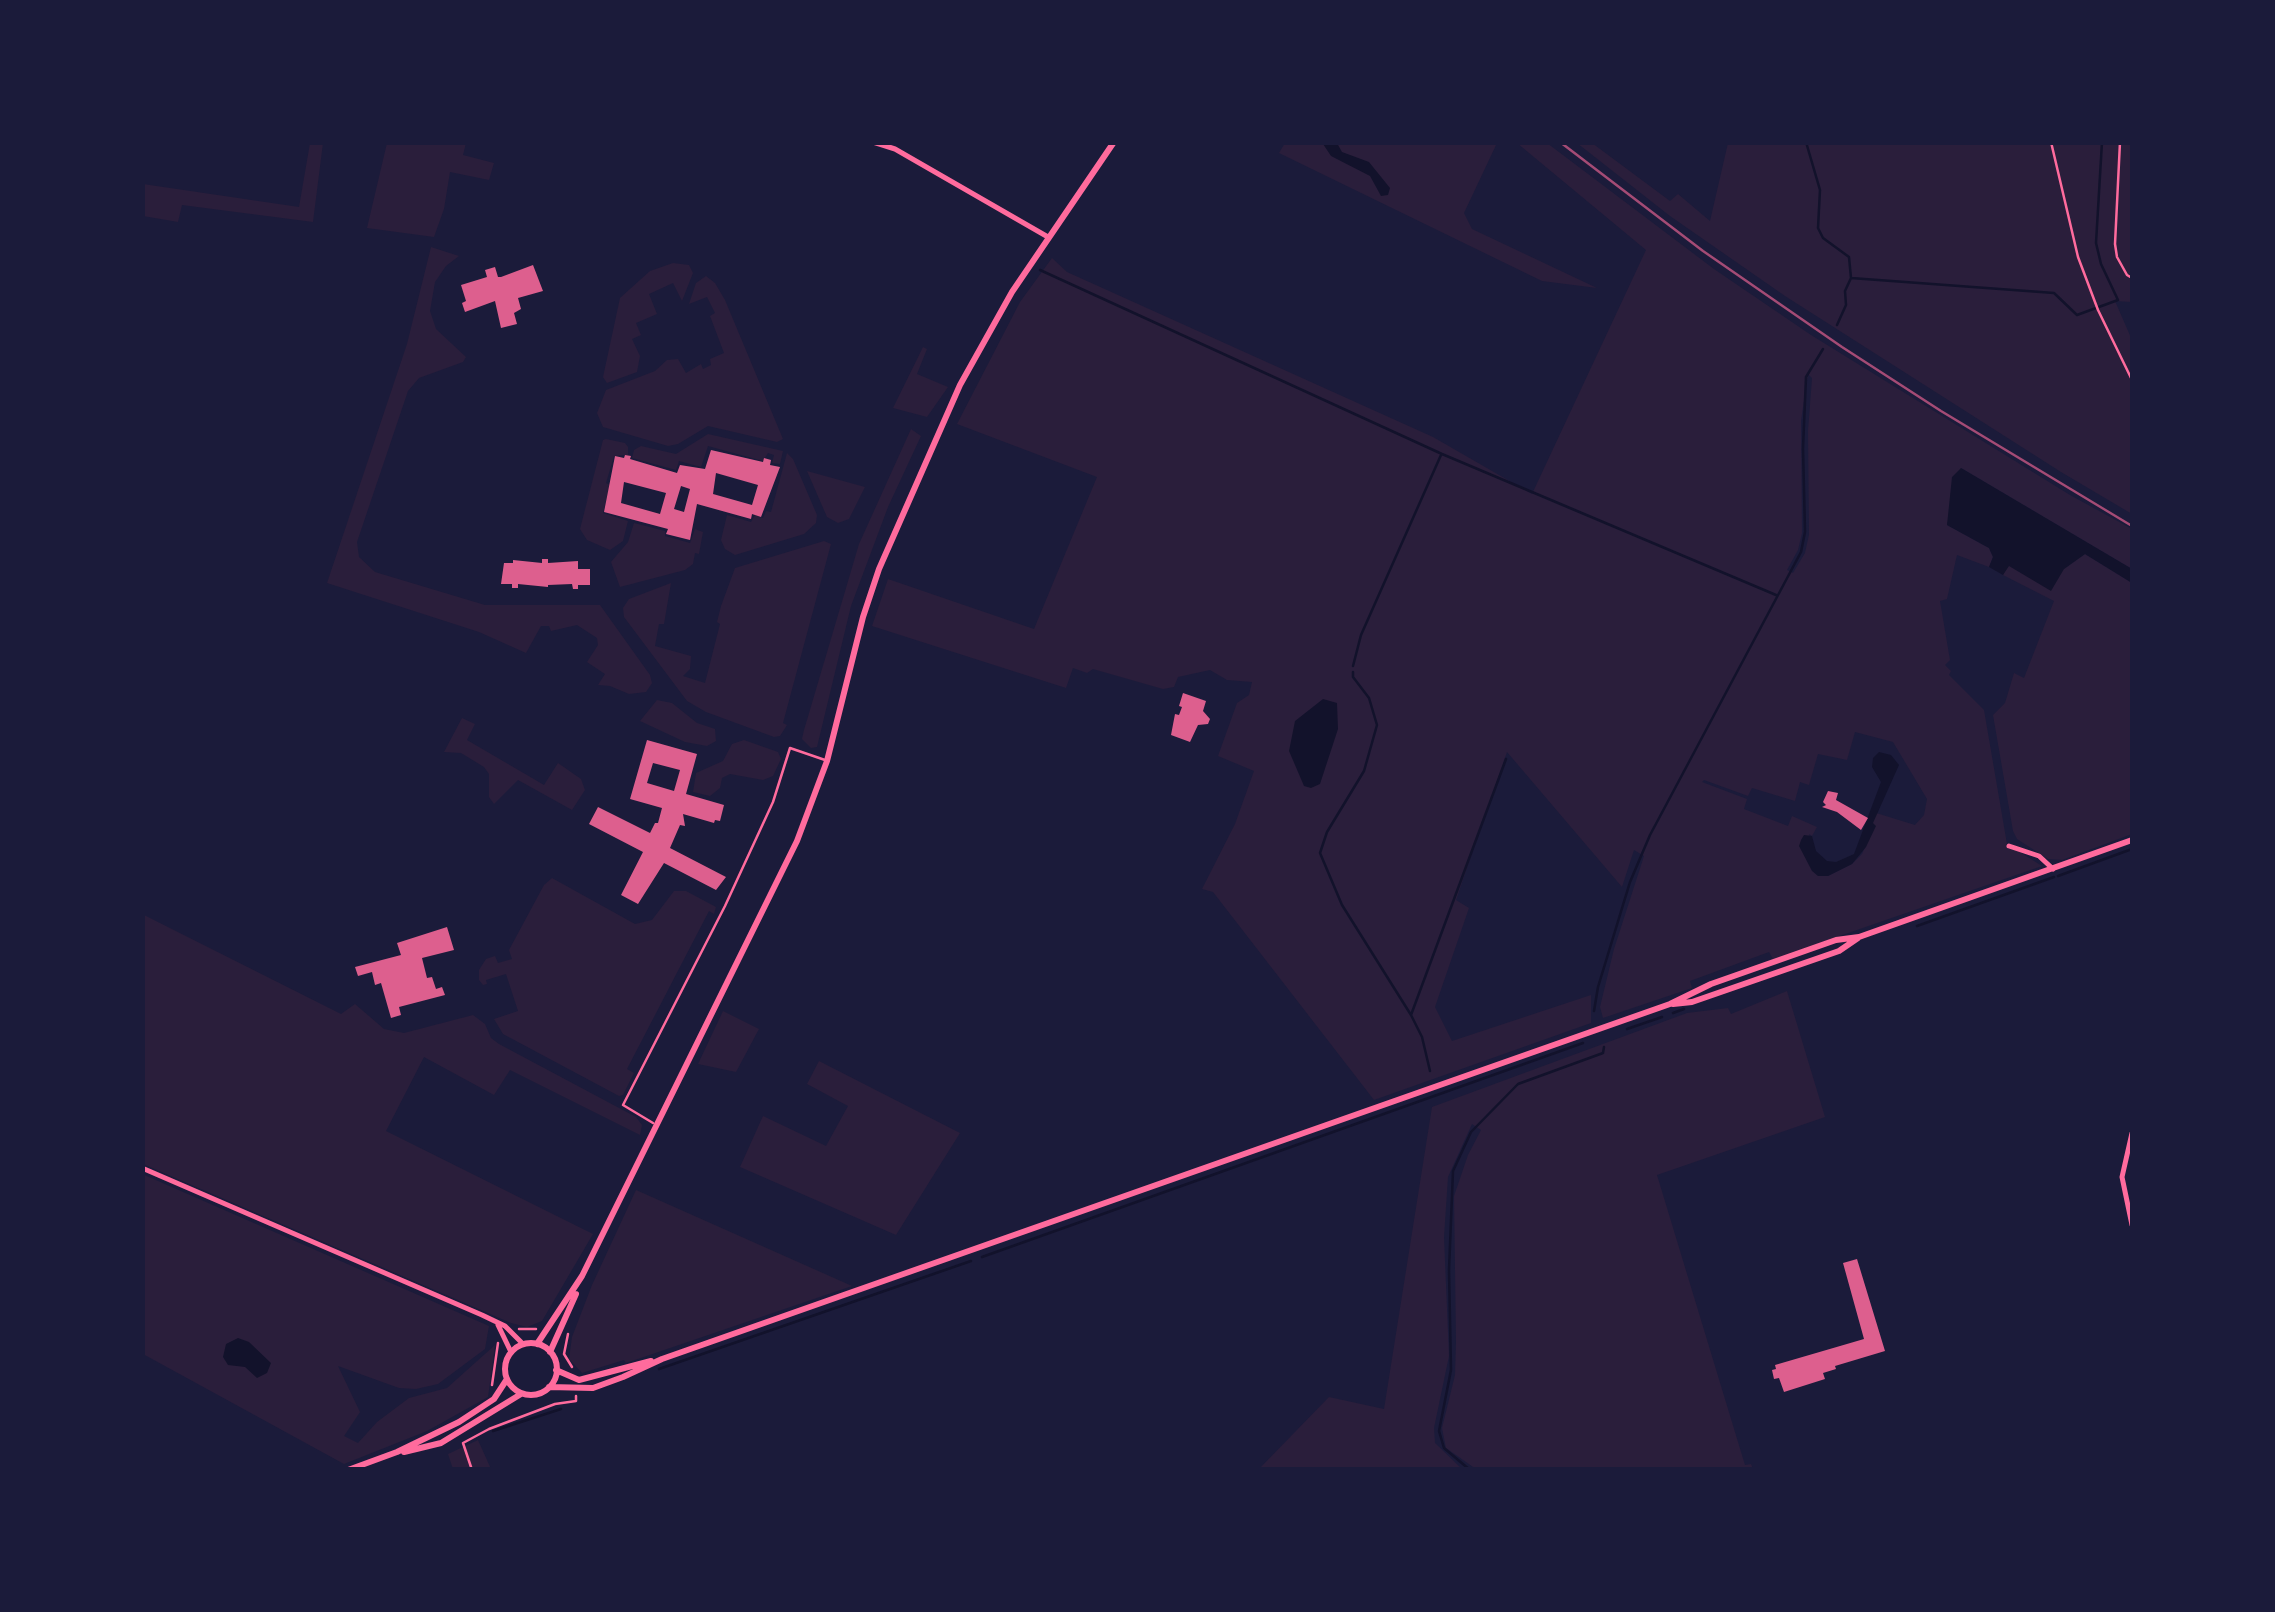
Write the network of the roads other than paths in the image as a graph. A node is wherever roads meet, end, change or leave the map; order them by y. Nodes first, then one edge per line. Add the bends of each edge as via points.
1 (873, 142) edge
2 (1114, 142) edge
3 (1048, 237) junction
4 (826, 761) junction
5 (2132, 840) edge
6 (2009, 846) dead end
7 (2053, 868) junction
8 (657, 1126) junction
9 (2132, 1133) edge
10 (142, 1168) edge
11 (2132, 1226) edge
12 (582, 1276) junction
13 (496, 1322) junction
14 (523, 1344) junction
15 (537, 1344) junction
16 (511, 1352) junction
17 (550, 1352) junction
18 (662, 1359) junction
19 (556, 1370) junction
20 (507, 1379) junction
21 (549, 1387) junction
22 (522, 1394) junction
23 (397, 1452) junction
24 (348, 1470) edge

1 - 3 street
2 - 3 main road
3 - 4 main road via 976,354 879,569
4 - 8 main road via 791,854
4 - 8 lane via 790,748 725,906 623,1106
5 - 7 main road
6 - 7 street
7 - 18 main road
8 - 12 main road
9 - 11 street via 2122,1178
10 - 13 street
12 - 15 main road
12 - 17 main road
13 - 14 street
13 - 16 street
14 - 15 main road
14 - 16 main road
15 - 17 main road
16 - 20 main road
17 - 19 main road
18 - 19 main road via 578,1380
18 - 21 main road via 593,1388
19 - 21 main road
20 - 22 main road
20 - 23 main road via 483,1408
21 - 22 main road
22 - 23 main road via 441,1443
23 - 24 main road

